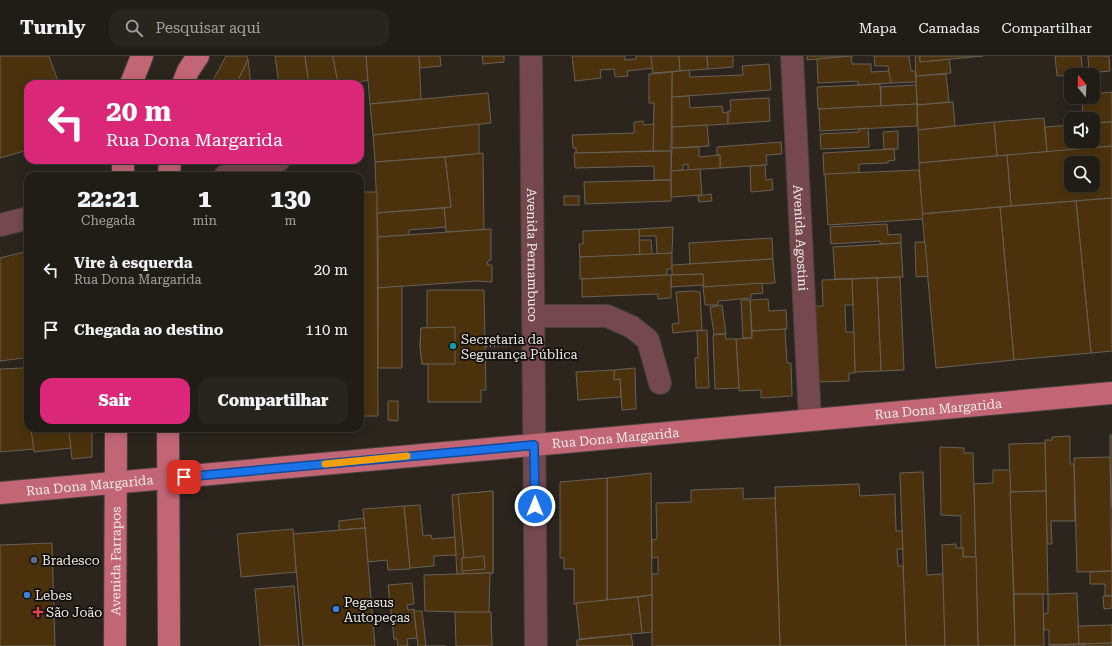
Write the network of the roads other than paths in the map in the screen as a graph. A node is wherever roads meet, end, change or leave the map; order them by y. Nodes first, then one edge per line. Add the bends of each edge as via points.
1 (127, 56) edge
2 (142, 56) edge
3 (531, 56) edge
4 (792, 56) edge
5 (128, 80) edge
6 (133, 80) edge
7 (266, 164) edge
8 (238, 172) edge
9 (24, 219) edge
10 (0, 225) edge
11 (533, 316) junction
12 (660, 383) dead end
13 (1112, 393) edge
14 (810, 420) junction
15 (116, 432) edge
16 (168, 432) edge
17 (534, 445) junction
18 (168, 478) junction
19 (115, 483) junction
20 (0, 493) edge
21 (115, 646) edge
22 (169, 646) edge
23 (536, 646) edge

1 - 5 main road
2 - 6 main road
3 - 11 street, Avenida Pernambuco
4 - 14 street, Avenida Agostini
7 - 8 street
9 - 10 street
11 - 12 street via 607,316 632,327 648,340
11 - 17 street, Avenida Pernambuco
13 - 14 main road, Rua Dona Margarida
14 - 17 main road, Rua Dona Margarida
15 - 19 main road, Avenida Farrapos
16 - 18 main road
17 - 18 main road, Rua Dona Margarida
17 - 23 street, Avenida Pernambuco
18 - 19 main road, Rua Dona Margarida
18 - 22 main road
19 - 20 main road, Rua Dona Margarida
19 - 21 main road, Avenida Farrapos

